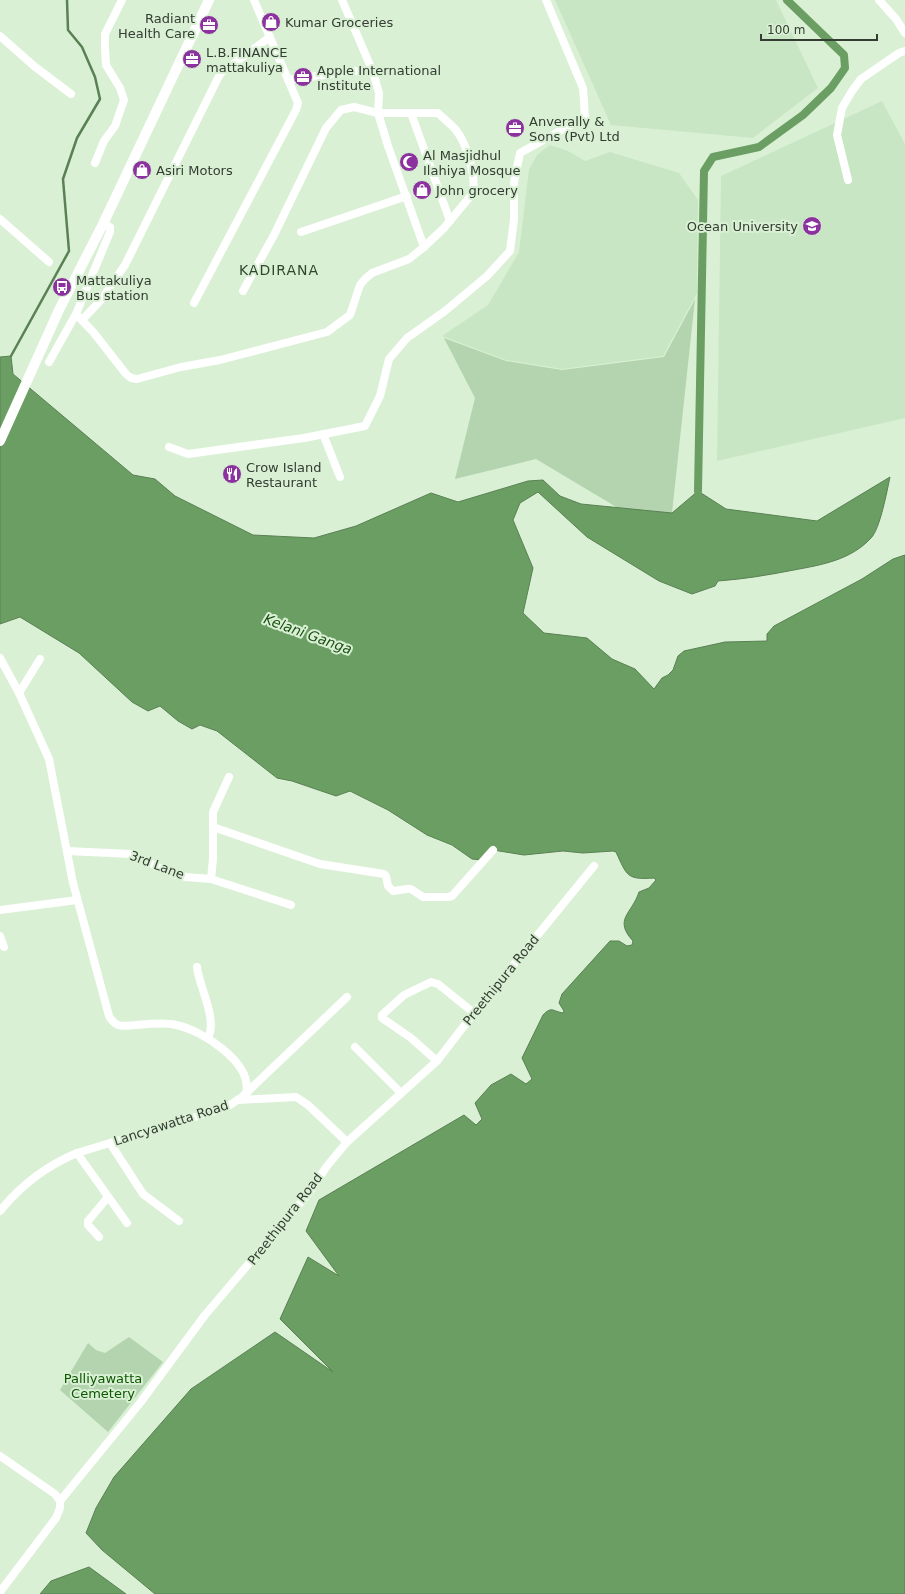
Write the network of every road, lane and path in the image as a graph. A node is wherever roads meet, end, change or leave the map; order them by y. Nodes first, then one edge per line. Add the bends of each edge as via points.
1 (122, 0) edge
2 (209, 0) edge
3 (254, 0) edge
4 (342, 0) edge
5 (546, 0) edge
6 (879, 0) edge
7 (905, 33) edge
8 (0, 36) edge
9 (270, 37) junction
10 (905, 51) edge
11 (373, 72) junction
12 (288, 80) junction
13 (71, 94) dead end
14 (378, 113) junction
15 (411, 113) junction
16 (95, 163) dead end
17 (848, 180) dead end
18 (407, 196) junction
19 (0, 219) edge
20 (450, 221) junction
21 (103, 224) junction
22 (301, 232) dead end
23 (424, 247) junction
24 (49, 262) dead end
25 (243, 291) dead end
26 (194, 302) dead end
27 (79, 317) junction
28 (48, 362) dead end
29 (323, 434) junction
30 (0, 441) edge
31 (169, 446) dead end
32 (340, 477) dead end
33 (0, 658) edge
34 (40, 659) dead end
35 (19, 692) junction
36 (229, 777) dead end
37 (213, 827) junction
38 (67, 850) junction
39 (493, 850) dead end
40 (594, 866) dead end
41 (211, 879) junction
42 (77, 900) junction
43 (291, 905) dead end
44 (0, 910) edge
45 (0, 936) edge
46 (4, 947) dead end
47 (197, 966) dead end
48 (346, 997) dead end
49 (474, 1013) junction
50 (208, 1038) junction
51 (354, 1047) dead end
52 (437, 1061) junction
53 (246, 1093) junction
54 (401, 1093) junction
55 (238, 1100) junction
56 (346, 1142) junction
57 (110, 1143) junction
58 (77, 1153) junction
59 (108, 1197) junction
60 (0, 1211) edge
61 (127, 1222) dead end
62 (179, 1222) dead end
63 (98, 1237) dead end
64 (0, 1456) edge
65 (60, 1501) junction
66 (0, 1592) edge

1 - 16 street via 105,34 105,49 106,65 124,100 115,126 104,141
2 - 21 main road
3 - 9 street
4 - 11 street
5 - 29 street via 583,88 584,117 520,153 514,182 514,219 510,251 487,276 407,338 389,359 380,396 365,426
6 - 7 street
8 - 13 street
9 - 12 street
9 - 27 street via 221,73 125,265 101,300
10 - 17 street via 861,79 842,108 838,135
11 - 12 street via 353,71
11 - 14 street via 379,93
12 - 26 street via 298,103 296,110
14 - 15 street
14 - 18 street
14 - 25 street via 354,107 341,110 329,124
15 - 20 street
15 - 20 street via 438,113 457,131 465,147 471,167 473,193
18 - 22 street
18 - 23 street
19 - 24 street
20 - 23 street
21 - 27 street via 110,227 110,232
21 - 30 main road via 59,310
23 - 27 street via 409,259 372,273 365,279 360,285 350,315 328,332 137,379 126,374
27 - 28 street
29 - 31 street via 188,454
29 - 32 street
33 - 35 street
34 - 35 street
35 - 38 street via 49,759
36 - 37 street via 214,806
37 - 39 street via 320,864 385,875 388,886 393,891 411,889 423,897 452,896
37 - 41 street
38 - 41 street, 3rd Lane via 131,854 173,874
38 - 42 street
40 - 49 street, Preethipura Road
41 - 43 street, 3rd Lane
42 - 44 street
42 - 50 street via 111,1020 122,1026 176,1025
45 - 46 street
47 - 50 street via 210,1022
48 - 53 street, Lancyawatta Road
49 - 52 street, Preethipura Road
49 - 52 street via 438,984 431,982 404,995 382,1015 382,1018
50 - 53 street via 238,1065 246,1079
51 - 54 street
52 - 54 street, Preethipura Road
53 - 55 street, Lancyawatta Road
54 - 56 street, Preethipura Road
55 - 56 street via 296,1097
55 - 57 street, Lancyawatta Road via 227,1107
56 - 65 street, Preethipura Road via 309,1193 206,1315 140,1403
57 - 58 street, Lancyawatta Road
57 - 62 street via 143,1194
58 - 59 street
58 - 60 street, Lancyawatta Road via 52,1165 22,1186
59 - 61 street
59 - 63 street via 88,1221 88,1225
64 - 65 street via 55,1494
65 - 66 street, Preethipura Road via 56,1518

